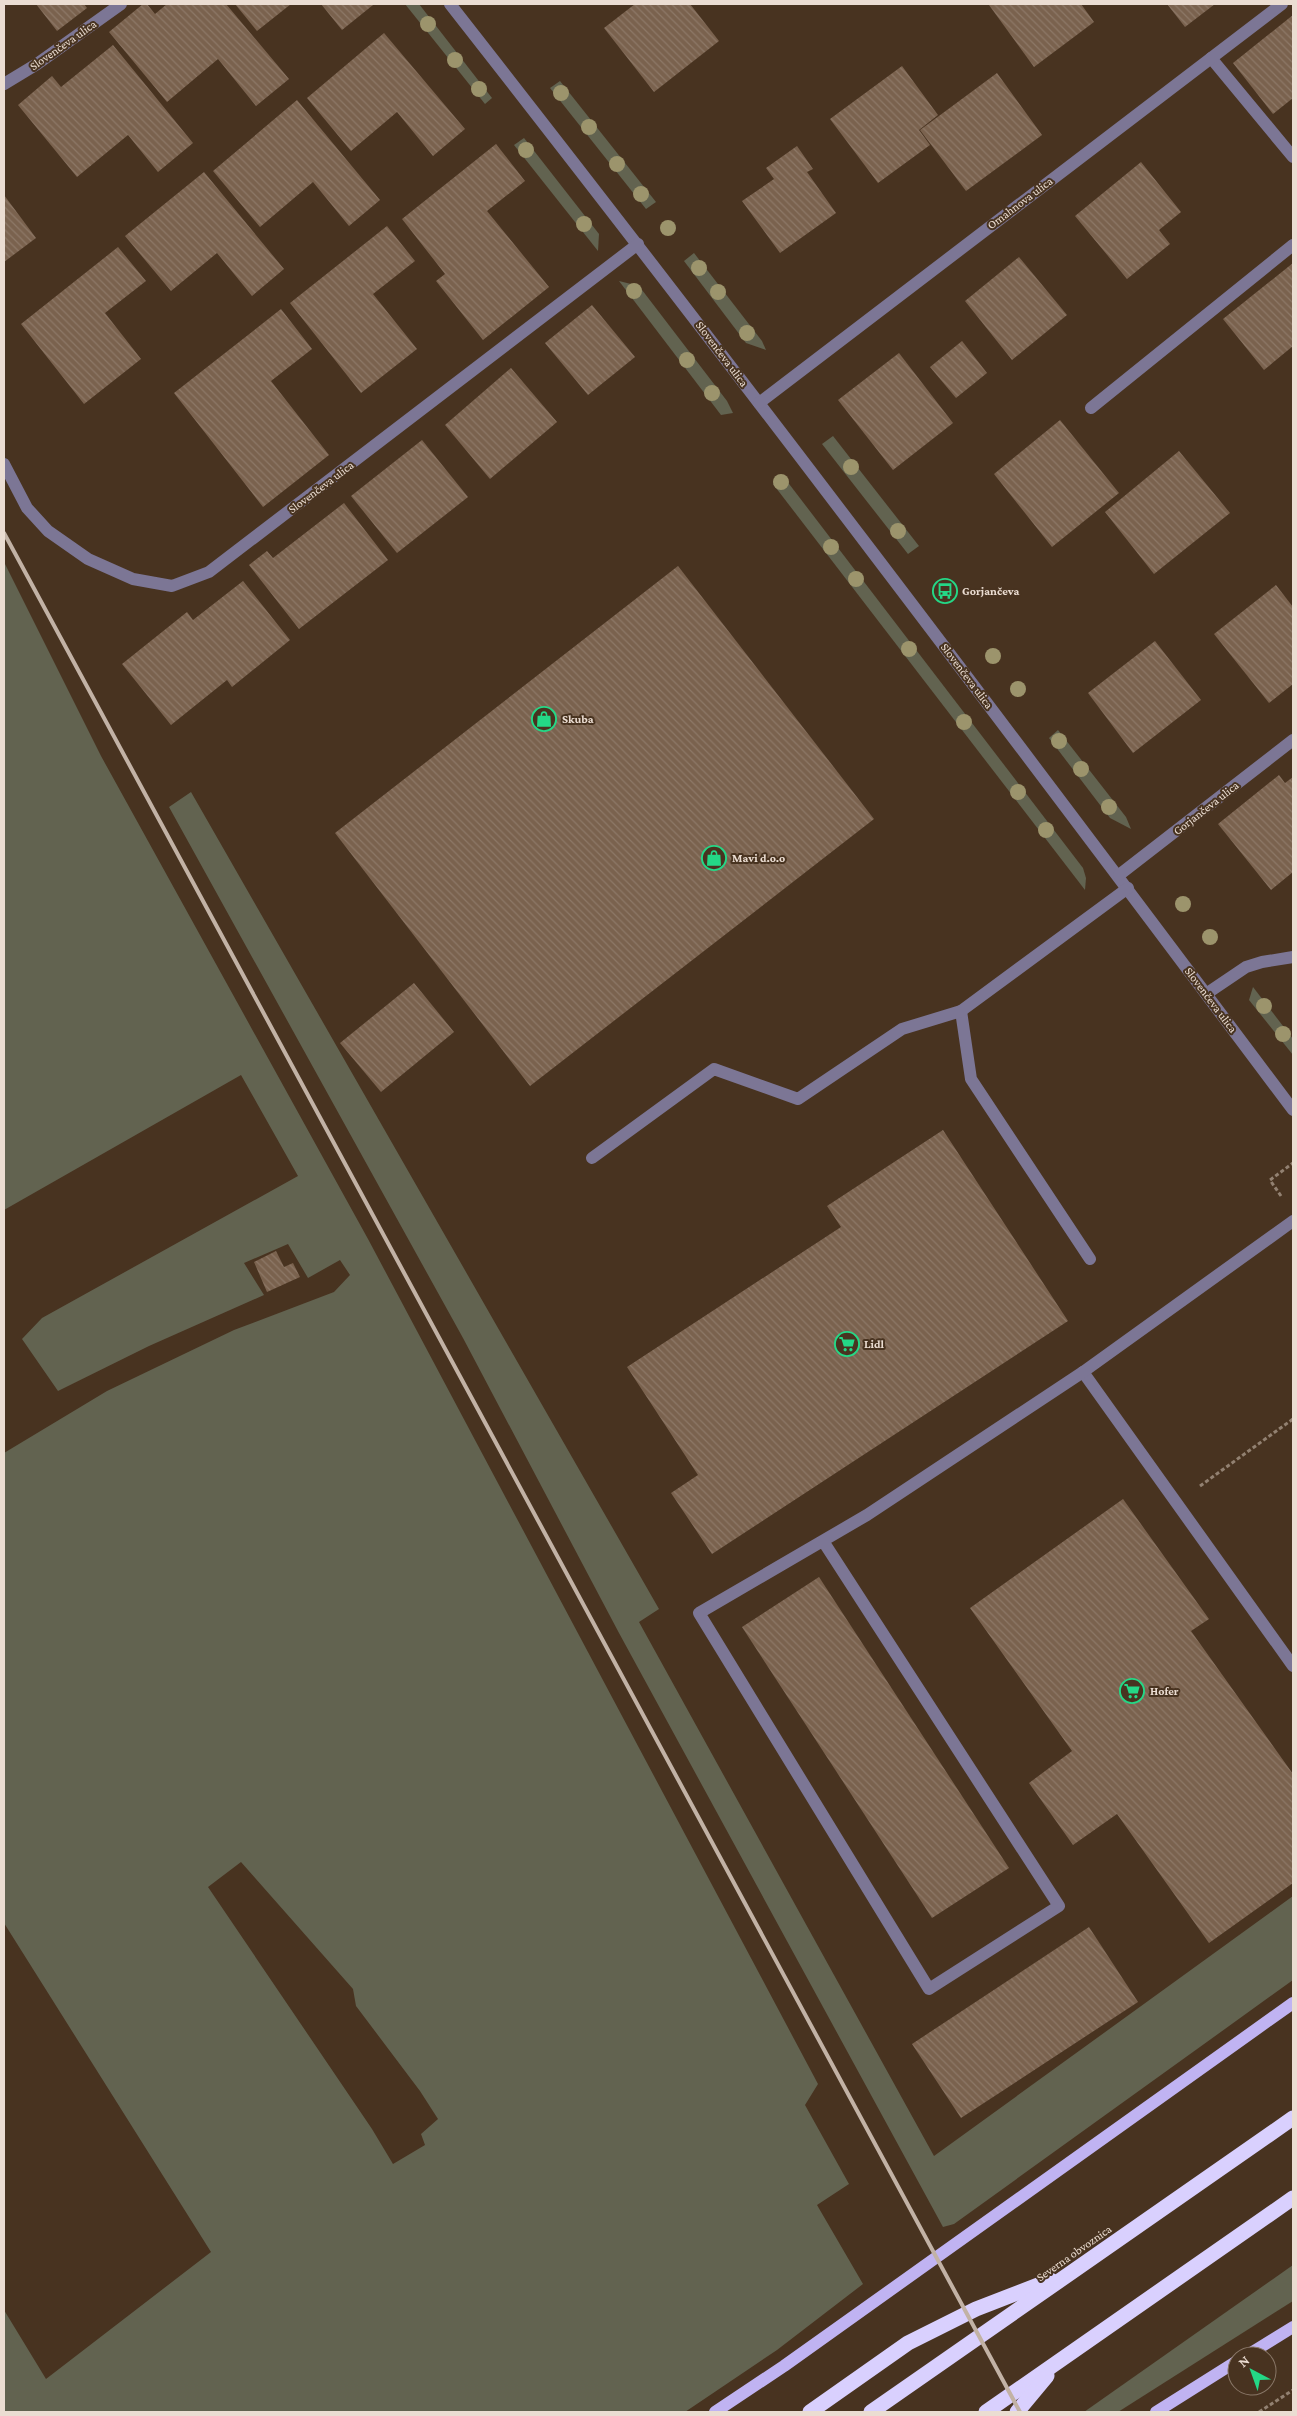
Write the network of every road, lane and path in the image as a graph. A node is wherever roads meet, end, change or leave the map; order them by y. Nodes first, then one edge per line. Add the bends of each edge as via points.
1 (121, 4) edge
2 (450, 4) edge
3 (1282, 4) edge
4 (1211, 58) junction
5 (4, 84) edge
6 (1293, 156) edge
7 (638, 244) junction
8 (1293, 245) edge
9 (759, 403) junction
10 (1091, 408) dead end
11 (4, 464) edge
12 (953, 584) dead end
13 (939, 595) dead end
14 (1293, 740) edge
15 (1119, 875) junction
16 (1128, 888) junction
17 (1293, 957) edge
18 (1206, 994) junction
19 (961, 1011) junction
20 (1293, 1110) edge
21 (592, 1158) dead end
22 (1293, 1163) edge
23 (1270, 1180) dead end
24 (1293, 1222) edge
25 (1090, 1259) dead end
26 (1083, 1372) junction
27 (1293, 1419) edge
28 (1175, 1504) junction
29 (823, 1541) junction
30 (1293, 1666) edge
31 (1293, 2003) edge
32 (1293, 2118) edge
33 (1293, 2198) edge
34 (1074, 2271) junction
35 (1293, 2327) edge
36 (1262, 2346) edge
37 (1059, 2361) junction
38 (1227, 2367) edge
39 (1293, 2390) edge
40 (715, 2412) edge
41 (810, 2412) edge
42 (871, 2412) edge
43 (986, 2412) edge
44 (1017, 2412) edge
45 (1156, 2412) edge
46 (1259, 2412) edge

1 - 5 street, Slovenčeva ulica
2 - 7 street, Slovenčeva ulica
3 - 4 street, Omahnova ulica
4 - 6 street
4 - 9 street, Omahnova ulica
7 - 9 street, Slovenčeva ulica
7 - 11 street, Slovenčeva ulica via 209,572 172,586 133,579 88,558 48,531 28,508
8 - 10 street
9 - 15 street, Slovenčeva ulica
12 - 13 path
14 - 15 street, Gorjančeva ulica
15 - 16 street, Slovenčeva ulica
16 - 18 street, Slovenčeva ulica
16 - 19 street
17 - 18 street via 1246,967
18 - 20 street, Slovenčeva ulica
19 - 21 street via 902,1029 798,1099 714,1068
19 - 25 street via 971,1079
22 - 23 path
24 - 26 street
26 - 28 street
26 - 29 street
27 - 28 path
28 - 30 street
29 - 29 street via 699,1613 929,1989 1059,1906
31 - 40 main road via 800,2355
32 - 34 highway, Severna obvoznica
33 - 37 highway
34 - 41 highway via 976,2309 908,2343
34 - 42 highway, Severna obvoznica
35 - 36 main road
37 - 43 highway
37 - 44 highway
38 - 45 main road
39 - 46 path

